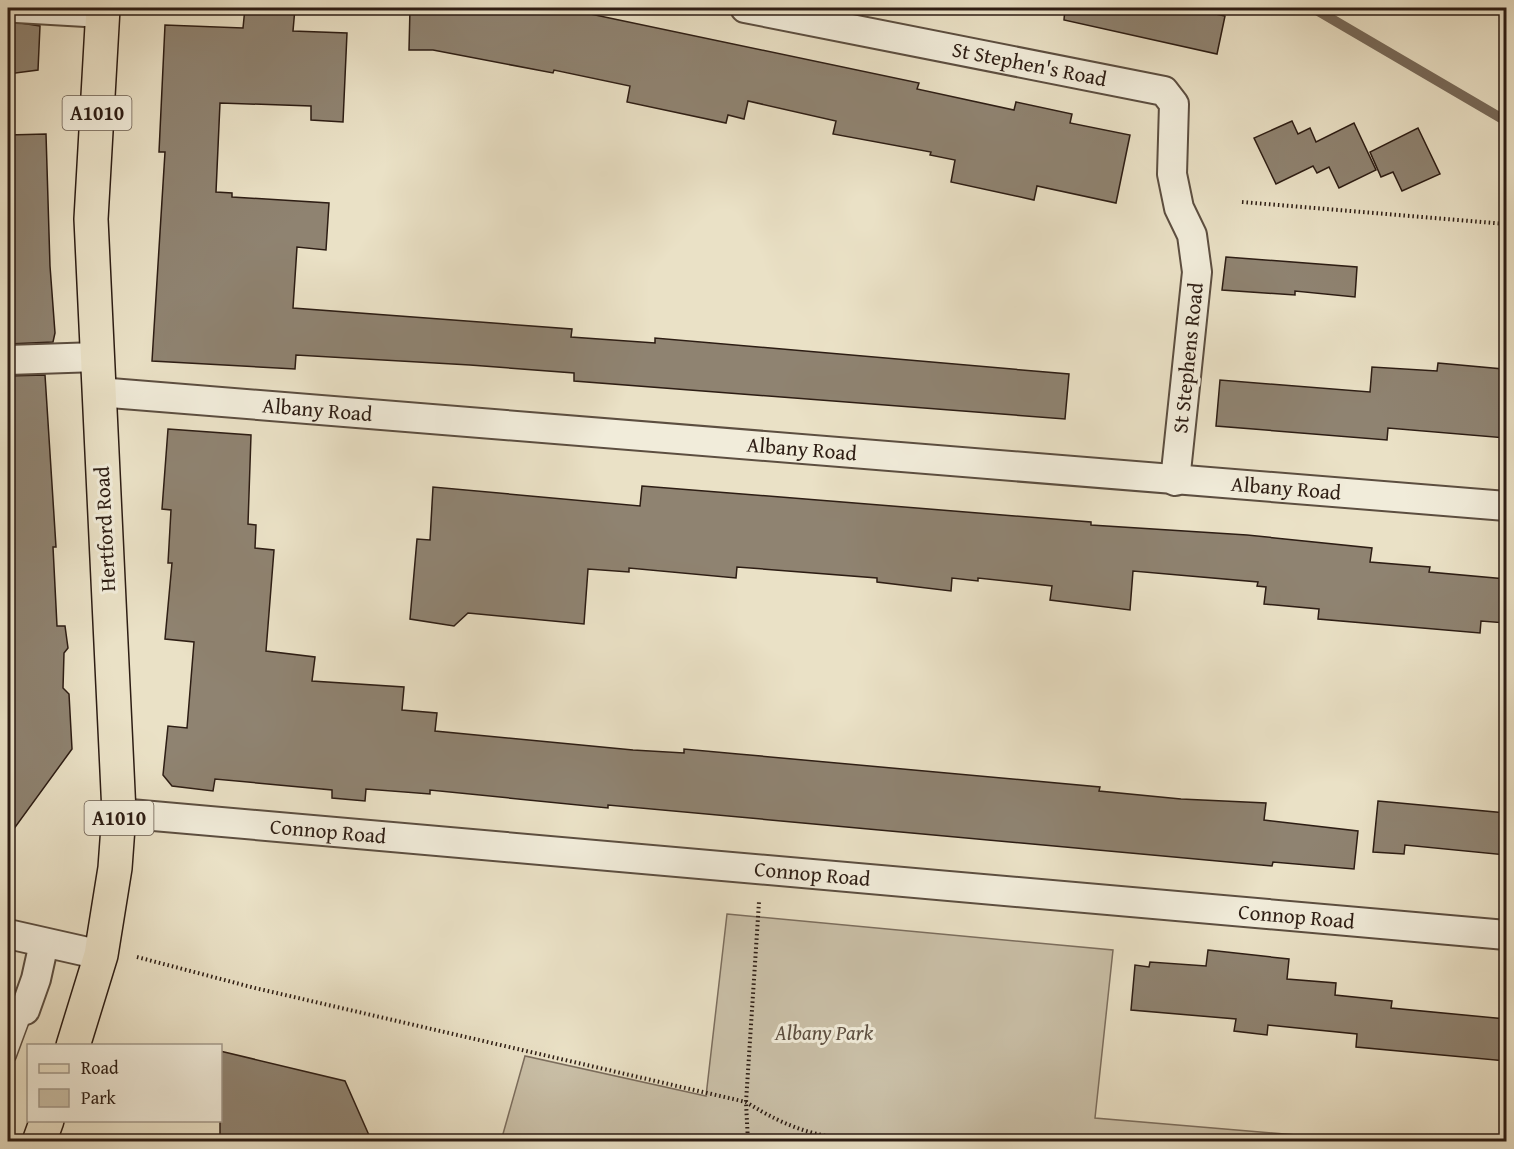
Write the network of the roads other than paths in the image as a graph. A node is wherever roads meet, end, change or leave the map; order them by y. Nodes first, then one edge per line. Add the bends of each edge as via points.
1 (17, 8) edge
2 (745, 8) edge
3 (103, 10) edge
4 (1192, 234) joint
5 (97, 357) junction
6 (8, 360) edge
7 (98, 392) junction
8 (1175, 481) junction
9 (1506, 506) edge
10 (119, 813) junction
11 (8, 934) edge
12 (1506, 935) edge
13 (44, 943) junction
14 (101, 956) junction
15 (25, 1010) joint
16 (74, 1044) edge
17 (8, 1056) edge
18 (46, 1122) edge
19 (39, 1142) edge

1 - 3 street
2 - 4 street, St Stephen's Road via 1164,91 1174,104 1172,174 1179,208
3 - 5 main road, Hertford Road / A1010 via 91,219
4 - 8 street, St Stephens Road via 1197,272
5 - 6 street
5 - 7 main road, Hertford Road / A1010
7 - 8 street, Albany Road
7 - 10 main road, Hertford Road / A1010
8 - 9 street, Albany Road
10 - 12 street, Connop Road
10 - 14 main road, Hertford Road / A1010
11 - 13 street
13 - 14 street
13 - 15 street
14 - 16 main road, Hertford Road / A1010
15 - 17 lane
18 - 19 main road

